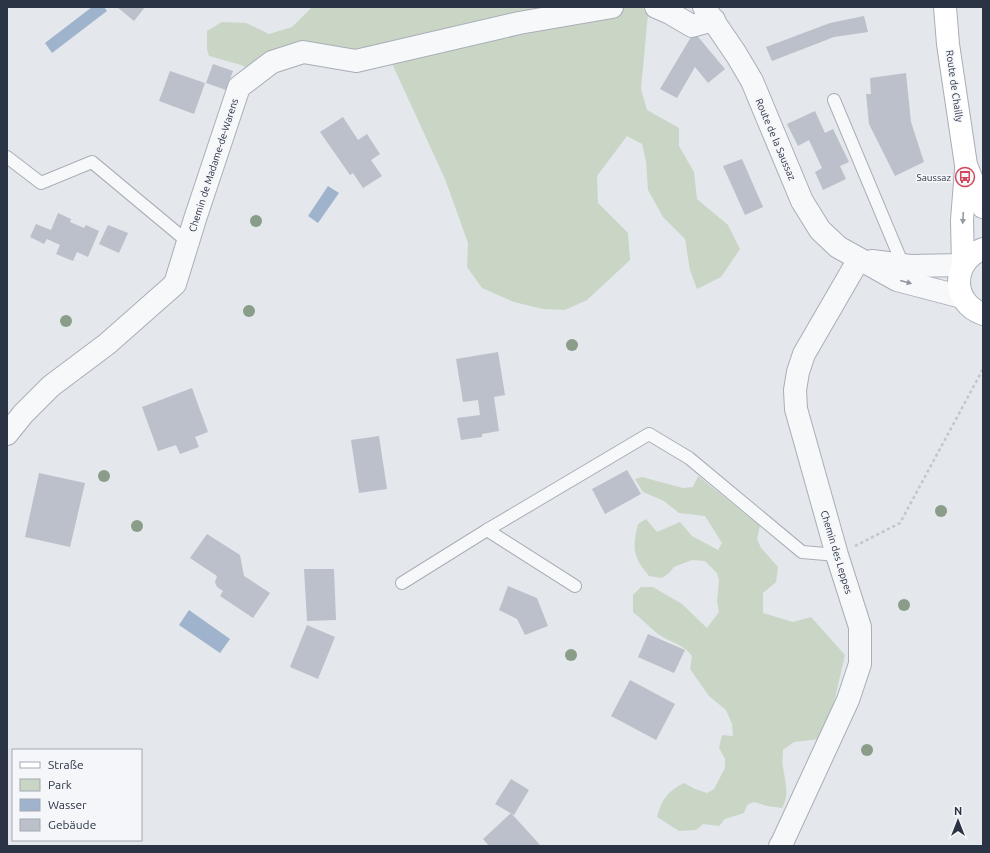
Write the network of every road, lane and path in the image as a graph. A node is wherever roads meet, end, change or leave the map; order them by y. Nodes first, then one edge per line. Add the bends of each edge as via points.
1 (612, 7) edge
2 (656, 7) edge
3 (945, 7) edge
4 (709, 13) edge
5 (834, 100) dead end
6 (7, 157) edge
7 (966, 165) junction
8 (983, 207) edge
9 (188, 242) junction
10 (983, 249) edge
11 (859, 259) junction
12 (903, 265) junction
13 (963, 265) junction
14 (962, 297) junction
15 (983, 314) edge
16 (983, 369) edge
17 (7, 434) edge
18 (487, 530) junction
19 (837, 555) junction
20 (402, 583) dead end
21 (575, 586) dead end
22 (780, 846) edge

1 - 9 street, Chemin de Madame-de-Warens via 519,23 356,61 304,52 272,62 239,87
2 - 4 street via 692,26
3 - 7 main road, Route de Chailly
4 - 11 street, Route de la Saussaz via 752,81 802,201 820,230 838,247
5 - 12 lane
6 - 9 lane via 41,183 92,162
7 - 8 main road, Route de Chailly
7 -> 13 main road, Route de Chailly via 962,220
9 - 17 street, Chemin de Madame-de-Warens via 175,284 107,344 51,386
10 - 13 main road via 972,255
11 - 12 street, Route de la Saussaz
11 -> 14 street, Route de la Saussaz via 897,280
11 - 19 street, Chemin des Leppes via 804,354 795,390 796,409
12 - 13 street, Route de la Saussaz
13 - 14 main road, Route de Chailly via 959,278
14 - 15 main road via 971,308
16 - 19 path via 900,523
18 - 19 lane via 649,434 689,458 802,552
18 - 20 lane
18 - 21 lane
19 - 22 street, Chemin des Leppes via 860,627 860,664 848,700

